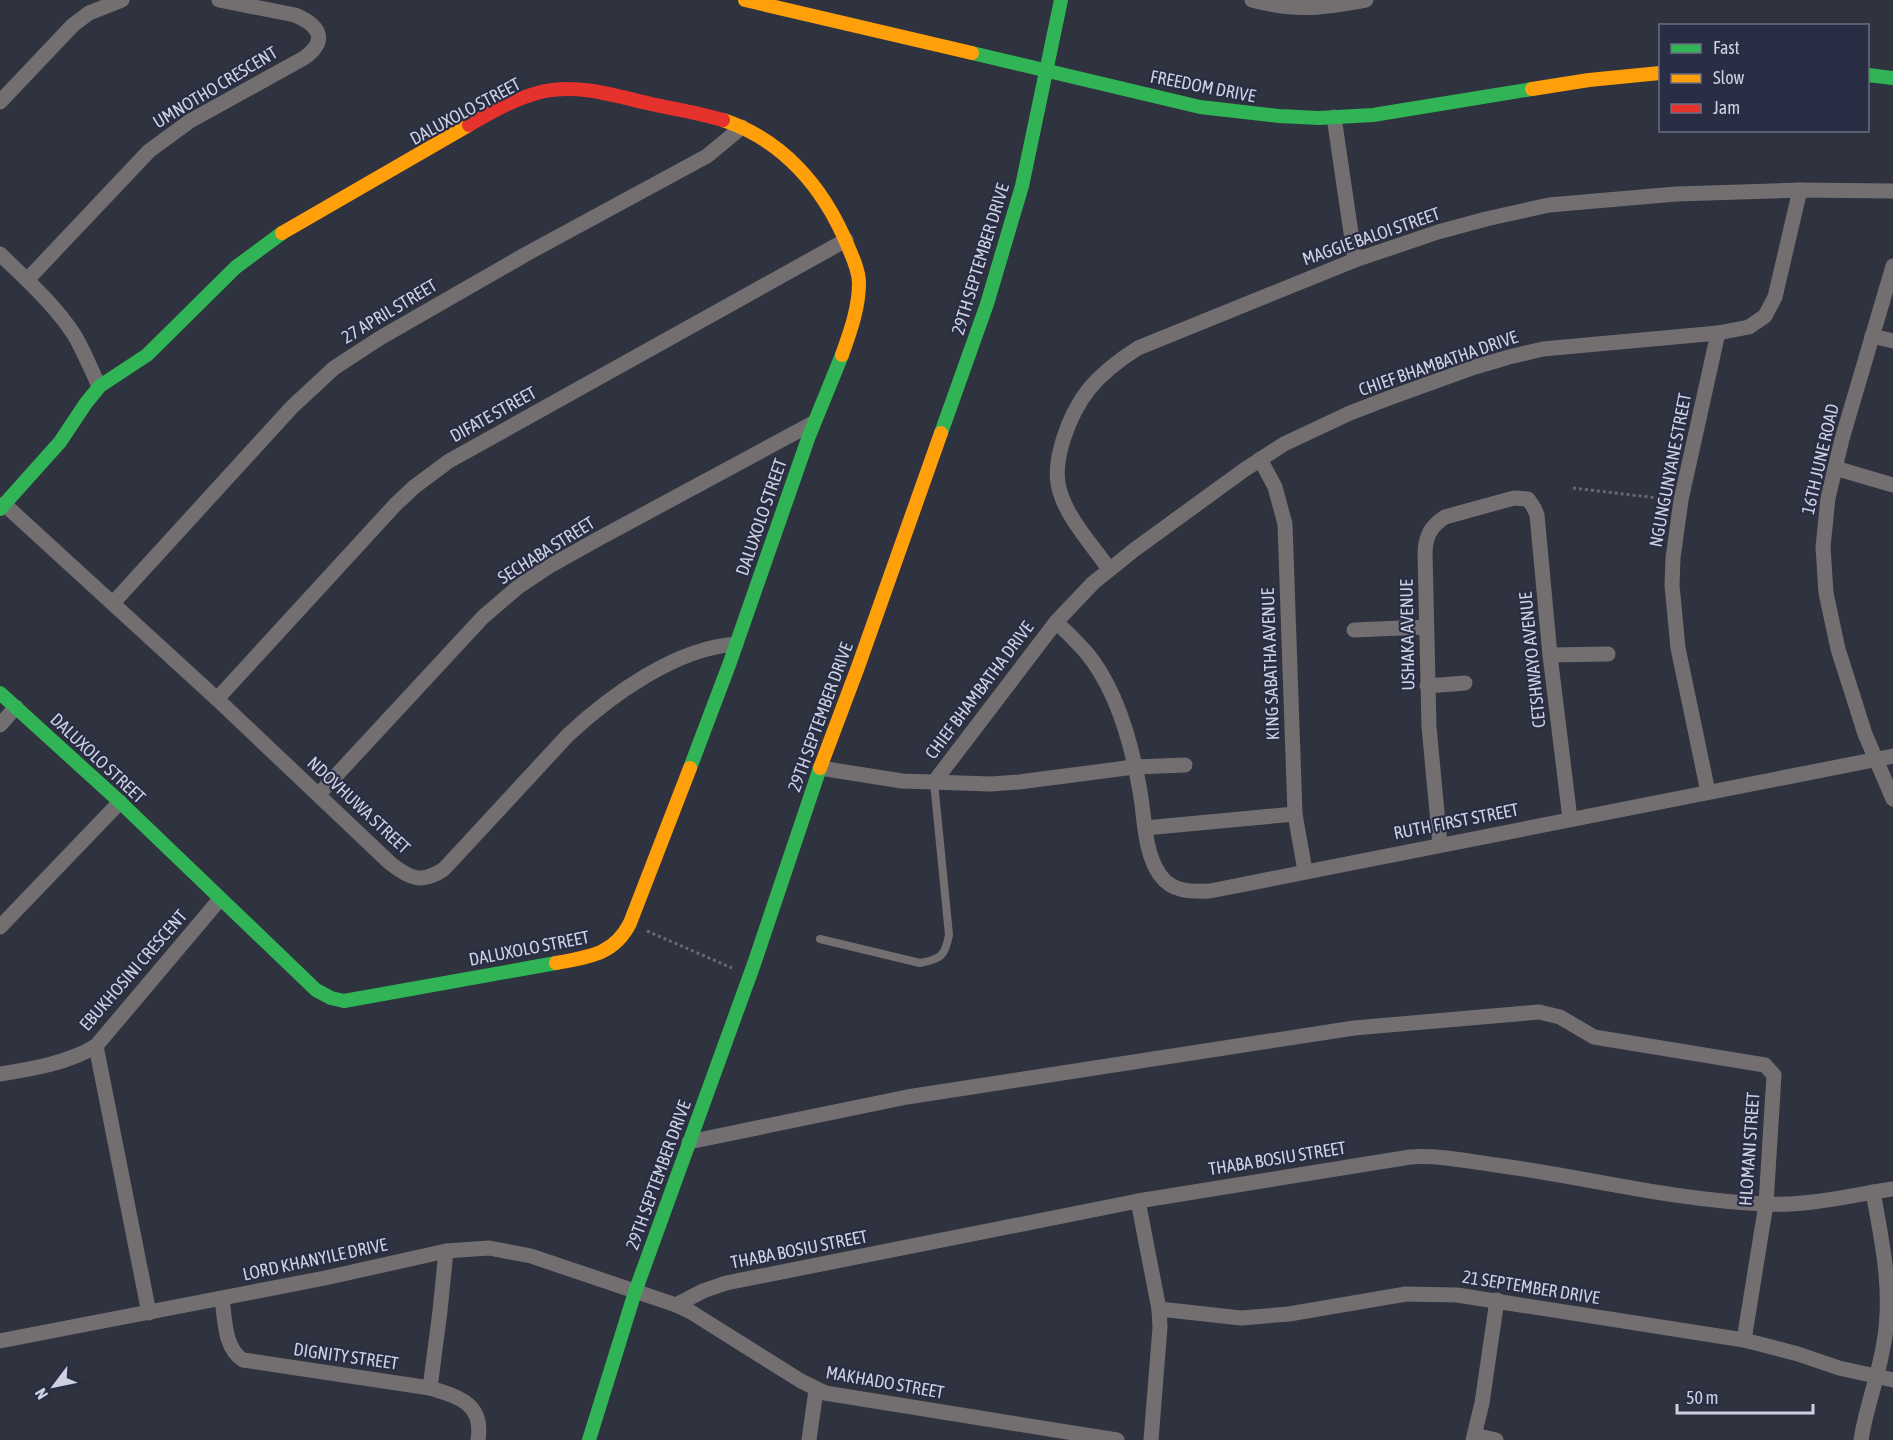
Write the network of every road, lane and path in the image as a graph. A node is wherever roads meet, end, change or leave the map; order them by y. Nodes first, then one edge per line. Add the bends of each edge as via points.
1 (122, 0) edge
2 (219, 0) edge
3 (745, 0) edge
4 (1061, 0) edge
5 (1252, 0) edge
6 (1366, 0) edge
7 (1048, 72) junction
8 (1659, 73) edge
9 (1869, 75) edge
10 (1893, 78) edge
11 (0, 102) edge
12 (1334, 117) junction
13 (742, 127) junction
14 (1800, 190) junction
15 (1893, 191) edge
16 (846, 240) junction
17 (0, 254) edge
18 (1355, 260) junction
19 (1893, 266) edge
20 (27, 279) junction
21 (1718, 333) junction
22 (1872, 336) junction
23 (1893, 341) edge
24 (99, 386) junction
25 (813, 423) junction
26 (1260, 459) junction
27 (1835, 468) junction
28 (1893, 485) edge
29 (1573, 488) dead end
30 (1528, 499) joint
31 (1681, 500) junction
32 (2, 506) edge
33 (1109, 569) junction
34 (113, 603) junction
35 (1056, 622) junction
36 (1426, 627) junction
37 (1354, 630) dead end
38 (736, 644) junction
39 (1608, 654) dead end
40 (1550, 655) junction
41 (1465, 683) dead end
42 (1427, 686) junction
43 (0, 693) edge
44 (217, 699) junction
45 (16, 707) junction
46 (0, 725) edge
47 (1893, 756) edge
48 (1875, 760) junction
49 (1185, 765) dead end
50 (1134, 767) junction
51 (820, 768) junction
52 (934, 782) junction
53 (1708, 792) junction
54 (319, 794) junction
55 (1893, 799) edge
56 (120, 802) junction
57 (1294, 814) junction
58 (1570, 819) junction
59 (1145, 828) junction
60 (1440, 844) junction
61 (1305, 871) junction
62 (220, 899) junction
63 (630, 923) junction
64 (0, 927) edge
65 (820, 939) dead end
66 (750, 976) junction
67 (96, 1046) junction
68 (0, 1074) edge
69 (689, 1142) junction
70 (1893, 1189) edge
71 (1873, 1192) junction
72 (1137, 1201) junction
73 (1766, 1204) junction
74 (446, 1251) junction
75 (634, 1292) junction
76 (222, 1299) junction
77 (1497, 1300) junction
78 (676, 1305) junction
79 (1159, 1309) junction
80 (149, 1313) junction
81 (1744, 1340) junction
82 (0, 1341) edge
83 (1876, 1377) junction
84 (1893, 1380) edge
85 (430, 1388) junction
86 (816, 1390) junction
87 (1474, 1438) edge
88 (478, 1440) edge
89 (589, 1440) edge
90 (809, 1440) edge
91 (1117, 1440) edge
92 (1151, 1440) edge
93 (1496, 1440) edge
94 (1861, 1440) edge

1 - 11 street via 89,13 73,25
2 - 20 street, UMNOTHO CRESCENT via 303,18 318,34 318,44 304,58 189,121 148,151
3 - 7 street, FREEDOM DRIVE
4 - 7 street, 29TH SEPTEMBER DRIVE
5 - 6 street via 1306,9
7 - 12 street, FREEDOM DRIVE via 1225,111
7 - 51 street, 29TH SEPTEMBER DRIVE via 1022,186 987,304
8 - 12 street, FREEDOM DRIVE via 1564,83 1380,114
9 - 10 street
12 - 18 street
13 - 16 street, DALUXOLO STREET via 774,145 795,163 817,188
13 - 24 street, DALUXOLO STREET via 582,89 552,90 525,97 279,235 222,280 149,353
13 - 34 street, 27 APRIL STREET via 707,156 518,258 334,368 292,407
14 - 15 street, MAGGIE BALOI STREET
14 - 18 street, MAGGIE BALOI STREET via 1676,194 1549,205 1448,230
14 - 21 street, CHIEF BHAMBATHA DRIVE via 1772,306 1749,327
16 - 25 street, DALUXOLO STREET via 859,280 856,305
16 - 44 street, DIFATE STREET via 432,472 395,505
17 - 20 street
18 - 33 street, MAGGIE BALOI STREET via 1138,348 1120,359 1088,391 1061,445 1057,479 1069,512
19 - 22 street, 16TH JUNE ROAD
20 - 24 street via 63,319
21 - 26 street, CHIEF BHAMBATHA DRIVE via 1577,345 1509,357 1350,414
21 - 31 street, NGUNGUNYANE STREET
22 - 23 street
22 - 27 street, 16TH JUNE ROAD
24 - 32 street via 59,443
25 - 38 street, DALUXOLO STREET
25 - 54 street, SECHABA STREET via 598,539 518,587 483,618
26 - 33 street, CHIEF BHAMBATHA DRIVE
26 - 57 street, KING SABATHA AVENUE via 1275,487 1284,524
27 - 28 street
27 - 48 street, 16TH JUNE ROAD via 1824,524 1826,593 1838,650
29 - 31 path
30 - 36 street, USHAKA AVENUE via 1514,498 1445,518 1431,528 1425,543
30 - 40 street, CETSHWAYO AVENUE via 1537,515
31 - 53 street, NGUNGUNYANE STREET via 1673,558 1674,615
32 - 34 street, NDOVHUWA STREET
33 - 35 street, CHIEF BHAMBATHA DRIVE
34 - 44 street, NDOVHUWA STREET
35 - 50 street, CHIEF BHAMBATHA DRIVE via 1085,651 1108,687
35 - 52 street, CHIEF BHAMBATHA DRIVE
36 - 37 street
36 - 42 street, USHAKA AVENUE
38 - 54 street, NDOVHUWA STREET via 699,650 658,669 610,700 547,758 453,861 425,879 399,870
38 - 63 street, DALUXOLO STREET
39 - 40 street
40 - 58 street, CETSHWAYO AVENUE
41 - 42 street
42 - 60 street, USHAKA AVENUE
43 - 45 street, DALUXOLO STREET
44 - 54 street, NDOVHUWA STREET
45 - 46 street
45 - 56 street, DALUXOLO STREET
47 - 48 street, RUTH FIRST STREET
48 - 53 street, RUTH FIRST STREET
48 - 55 street, 16TH JUNE ROAD
49 - 50 street
50 - 52 street, CHIEF BHAMBATHA DRIVE via 1019,782
50 - 59 street, RUTH FIRST STREET
51 - 52 street, CHIEF BHAMBATHA DRIVE via 875,778
51 - 66 street, 29TH SEPTEMBER DRIVE
52 - 65 lane via 949,935 946,951 936,960 920,963
53 - 58 street, RUTH FIRST STREET
56 - 62 street, DALUXOLO STREET
56 - 64 street
57 - 59 street
57 - 61 street, KING SABATHA AVENUE
58 - 60 street, RUTH FIRST STREET
59 - 61 street, RUTH FIRST STREET via 1155,866 1180,890 1210,891
60 - 61 street, RUTH FIRST STREET
62 - 63 street, DALUXOLO STREET via 316,990 344,1001 592,956 616,945
62 - 67 street, EBUKHOSINI CRESCENT
63 - 66 path
66 - 69 street, 29TH SEPTEMBER DRIVE
67 - 68 street, EBUKHOSINI CRESCENT via 32,1069
67 - 80 street
69 - 73 street, HLOMANI STREET via 907,1097 1354,1028 1539,1012 1560,1017 1594,1037 1765,1065 1774,1075
69 - 75 street, 29TH SEPTEMBER DRIVE
70 - 71 street, THABA BOSIU STREET
71 - 73 street, THABA BOSIU STREET via 1810,1203
71 - 83 street via 1887,1288 1885,1340
72 - 73 street, THABA BOSIU STREET via 1427,1156 1665,1193
72 - 78 street, THABA BOSIU STREET via 726,1283
72 - 79 street
73 - 81 street, HLOMANI STREET
74 - 75 street, LORD KHANYILE DRIVE via 489,1248 531,1256
74 - 76 street, LORD KHANYILE DRIVE
74 - 85 street
75 - 78 street, MAKHADO STREET
75 - 89 street, 29TH SEPTEMBER DRIVE
76 - 80 street, LORD KHANYILE DRIVE
76 - 85 street, DIGNITY STREET via 230,1343 243,1360
77 - 79 street, 21 SEPTEMBER DRIVE via 1406,1294 1241,1318
77 - 81 street, 21 SEPTEMBER DRIVE
77 - 87 street
78 - 86 street, MAKHADO STREET
79 - 92 street
80 - 82 street, LORD KHANYILE DRIVE
81 - 83 street, 21 SEPTEMBER DRIVE
83 - 84 street, 21 SEPTEMBER DRIVE
83 - 94 street
85 - 88 street, DIGNITY STREET via 461,1398 471,1407 477,1417
86 - 90 street
86 - 91 street, MAKHADO STREET
87 - 93 street

